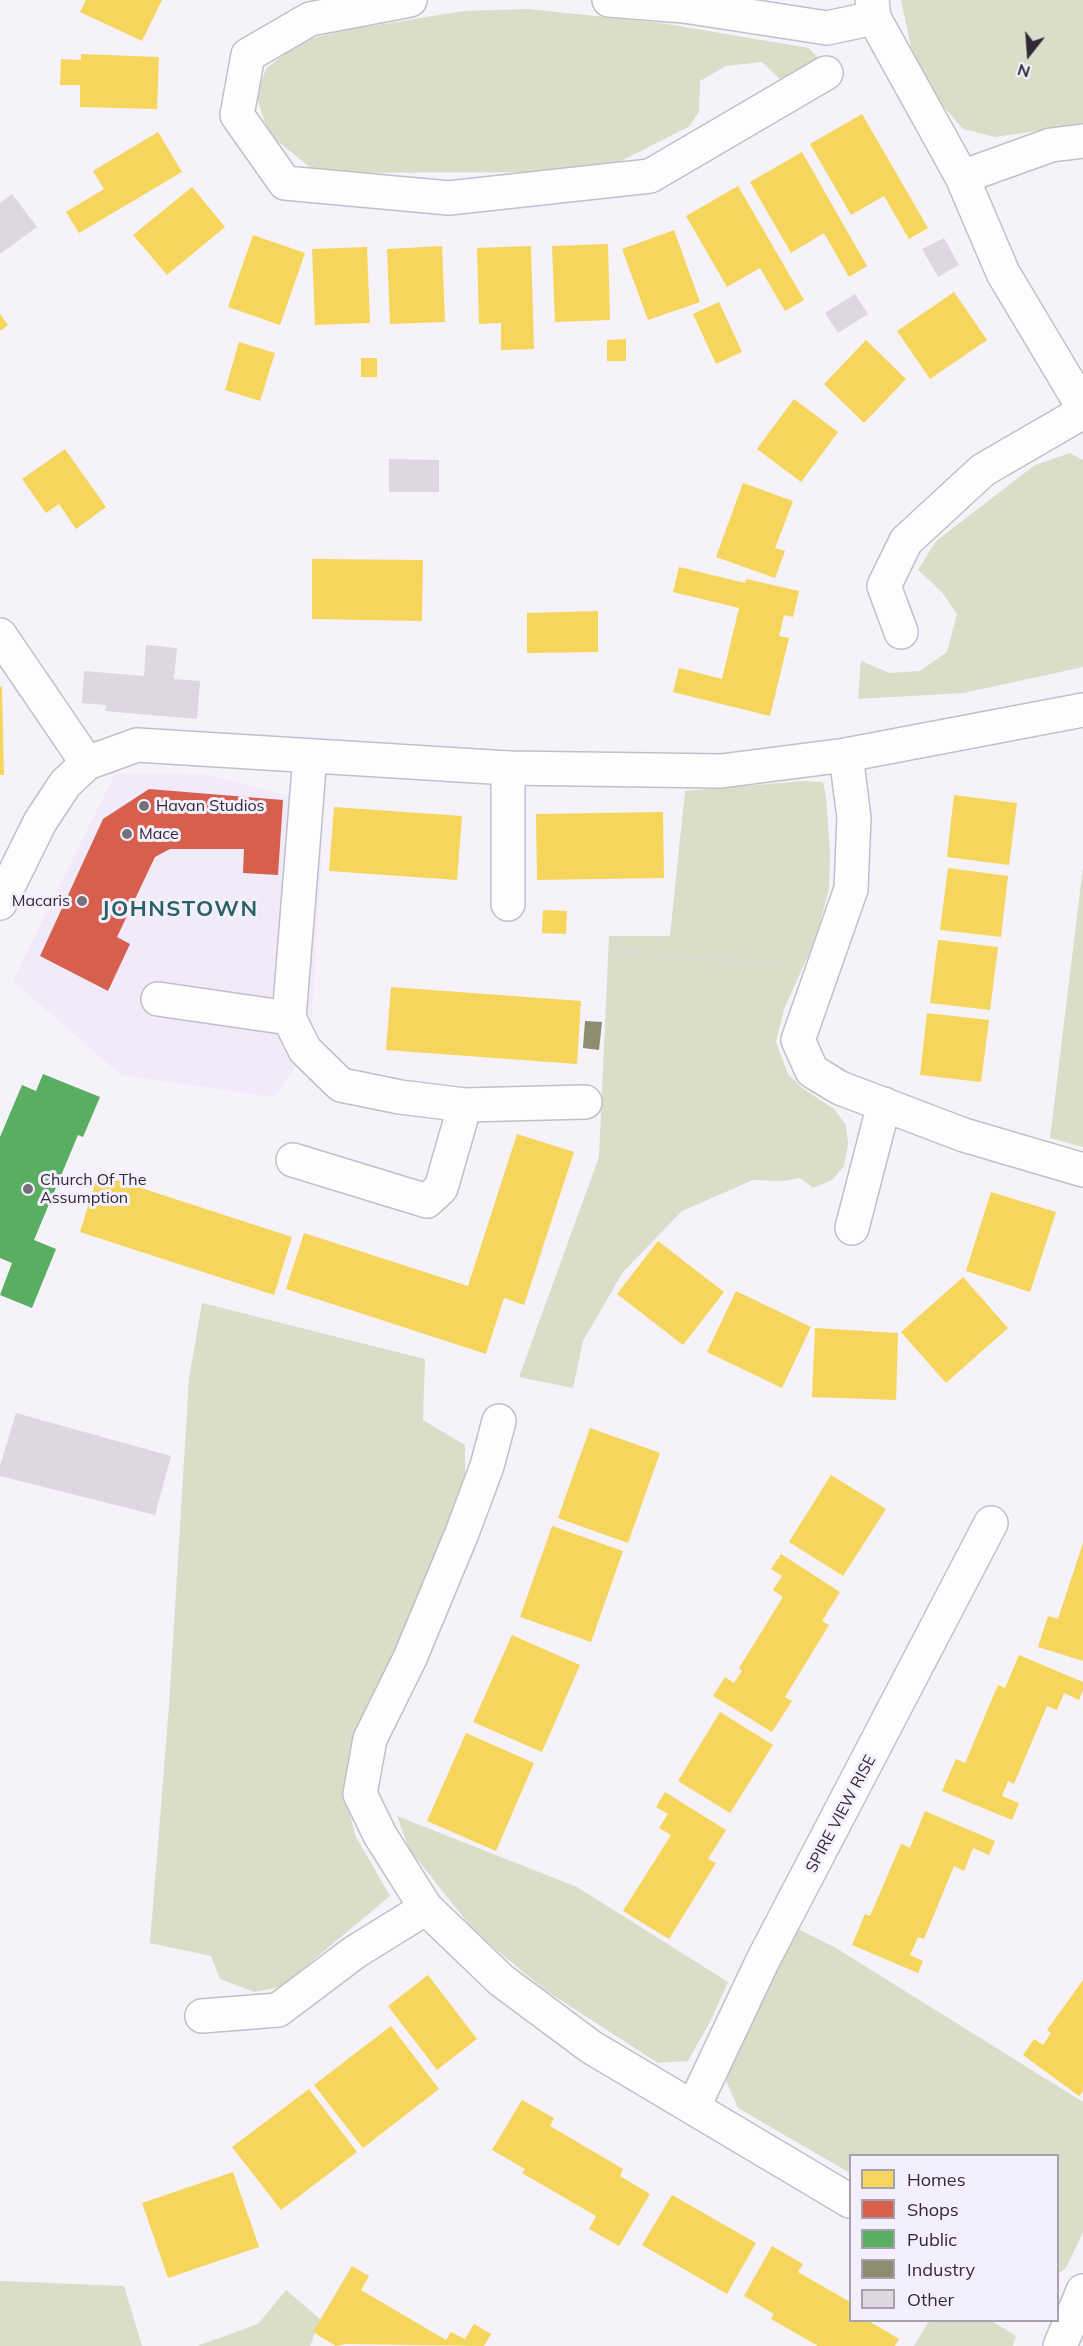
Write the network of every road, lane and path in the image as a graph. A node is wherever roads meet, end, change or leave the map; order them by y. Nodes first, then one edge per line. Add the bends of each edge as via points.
1 (410, 0) edge
2 (609, 0) edge
3 (873, 9) edge
4 (826, 74) dead end
5 (1083, 141) edge
6 (962, 177) junction
7 (1083, 407) edge
8 (1083, 412) edge
9 (901, 632) dead end
10 (0, 635) edge
11 (1083, 710) edge
12 (846, 755) junction
13 (310, 756) junction
14 (87, 763) junction
15 (508, 768) junction
16 (0, 903) edge
17 (508, 904) dead end
18 (622, 952) dead end
19 (787, 964) dead end
20 (158, 999) dead end
21 (289, 1018) junction
22 (585, 1102) dead end
23 (884, 1104) junction
24 (465, 1105) junction
25 (293, 1160) dead end
26 (1083, 1170) edge
27 (852, 1228) dead end
28 (499, 1421) dead end
29 (991, 1523) dead end
30 (426, 1908) junction
31 (202, 2016) dead end
32 (694, 2106) junction
33 (849, 2200) edge
34 (1083, 2291) edge
35 (1062, 2329) edge

1 - 4 street via 310,19 249,55 237,115 285,183 449,198 650,176
2 - 3 street via 684,6 827,28
3 - 6 street
5 - 6 street via 1051,145
6 - 7 street via 1003,273
8 - 9 street via 983,470 906,541 884,586
10 - 14 street
11 - 12 street
12 - 15 street via 721,771
12 - 23 street via 854,818 851,889 798,1040 812,1071 840,1088
13 - 14 street via 137,745
13 - 15 street
13 - 21 street
14 - 16 street via 65,784 40,822
15 - 17 street
18 - 19 path
20 - 21 street
21 - 24 street via 305,1050 341,1085
22 - 24 street
23 - 26 street via 964,1135
23 - 27 street
24 - 25 street via 441,1188 427,1201
28 - 30 street via 462,1533 410,1658 370,1739 360,1794 380,1835
29 - 32 street, SPIRE VIEW RISE via 763,1960
30 - 31 street via 356,1952 278,2010
30 - 32 street via 501,1980 582,2040
32 - 33 street
34 - 35 street

